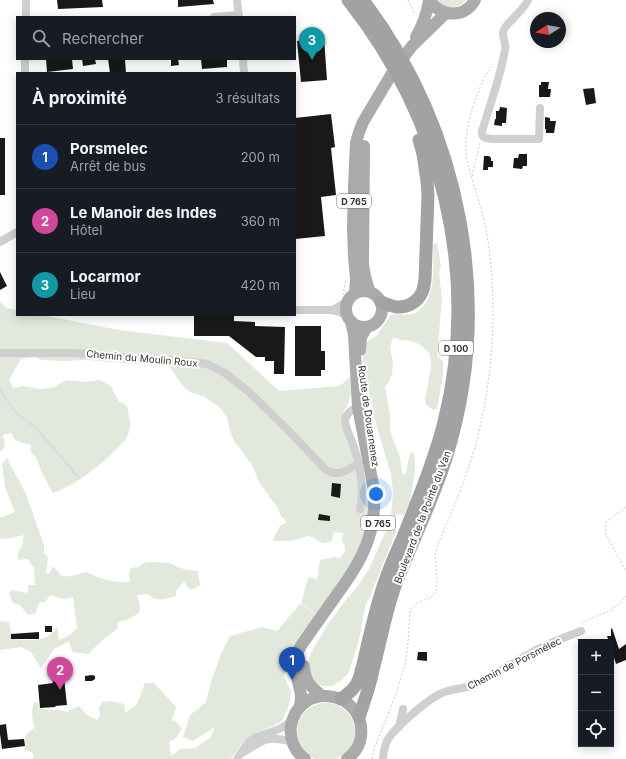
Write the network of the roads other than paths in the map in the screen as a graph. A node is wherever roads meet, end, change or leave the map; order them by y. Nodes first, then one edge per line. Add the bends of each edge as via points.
1 (26, 0) edge
2 (237, 0) edge
3 (348, 0) edge
4 (363, 0) edge
5 (430, 0) edge
6 (475, 0) edge
7 (528, 0) edge
8 (446, 13) junction
9 (26, 16) edge
10 (238, 16) edge
11 (374, 35) junction
12 (412, 46) junction
13 (25, 60) edge
14 (243, 60) edge
15 (25, 72) edge
16 (244, 72) edge
17 (540, 108) dead end
18 (370, 112) junction
19 (16, 233) edge
20 (0, 242) edge
21 (370, 292) junction
22 (351, 297) junction
23 (381, 302) junction
24 (296, 310) edge
25 (333, 310) junction
26 (349, 318) junction
27 (367, 327) junction
28 (0, 353) edge
29 (362, 402) junction
30 (359, 464) junction
31 (360, 509) dead end
32 (580, 628) road end
33 (322, 696) junction
34 (341, 699) junction
35 (300, 707) junction
36 (402, 708) dead end
37 (359, 718) junction
38 (292, 720) junction
39 (399, 727) junction
40 (297, 753) edge
41 (353, 756) edge
42 (239, 757) edge
43 (383, 759) edge

1 - 9 street
2 - 10 street
3 - 11 highway, Boulevard de la Pointe du Van / D 100
4 - 37 highway, Boulevard de la Pointe du Van / D 100 via 398,54 428,112 454,188 466,261 468,330 458,412 446,458 392,595
5 - 8 main road via 434,6
5 - 12 main road, D 765 via 428,11
6 - 8 main road via 461,12
7 - 17 street via 503,32 505,51 482,135 492,139 539,139
8 - 12 main road, D 765
11 - 23 highway via 411,116 423,154 428,195 425,280 422,293 416,301 404,307
11 - 34 highway, Boulevard de la Pointe du Van / D 100 via 414,107 428,140 439,177 449,216 455,256 458,326 451,391 435,451 384,584 360,679 352,691
12 - 18 main road, D 765 via 394,70
13 - 15 street
14 - 16 street
18 - 21 main road, D 765 via 364,142 363,263
18 - 22 main road, D 765 via 361,126 356,143 353,229 356,279
19 - 20 street
21 - 22 main road via 360,291
21 - 23 main road
22 - 25 street
22 - 26 main road via 346,310
23 - 27 main road via 383,307 380,318
24 - 25 street
25 - 26 street
26 - 27 main road via 356,325
26 - 29 main road, Route de Douarnenez / D 765 via 354,335
27 - 29 main road, Route de Douarnenez / D 765 via 361,336 360,345
28 - 30 street, Chemin du Moulin Roux via 77,353 207,364 225,373 249,392 329,472 345,472
29 - 30 street via 350,411 344,420
29 - 33 main road, Route de Douarnenez / D 765 via 380,490 379,519 373,545 365,562 305,656 306,680
29 - 35 main road, Route de Douarnenez / D 765 via 374,490 371,531 358,562 298,650 296,672 300,685
30 - 31 street via 362,484
32 - 39 street, Chemin de Porsmélec via 475,685 451,690 431,699
33 - 34 main road
33 - 35 main road via 313,698
34 - 37 main road via 348,703
35 - 38 main road
36 - 39 street
37 - 41 main road via 361,738
38 - 40 main road via 291,731
38 - 42 street via 278,730 256,736 245,746
39 - 43 street, Chemin de Porsmélec via 387,741
40 - 42 street via 278,738 258,743

